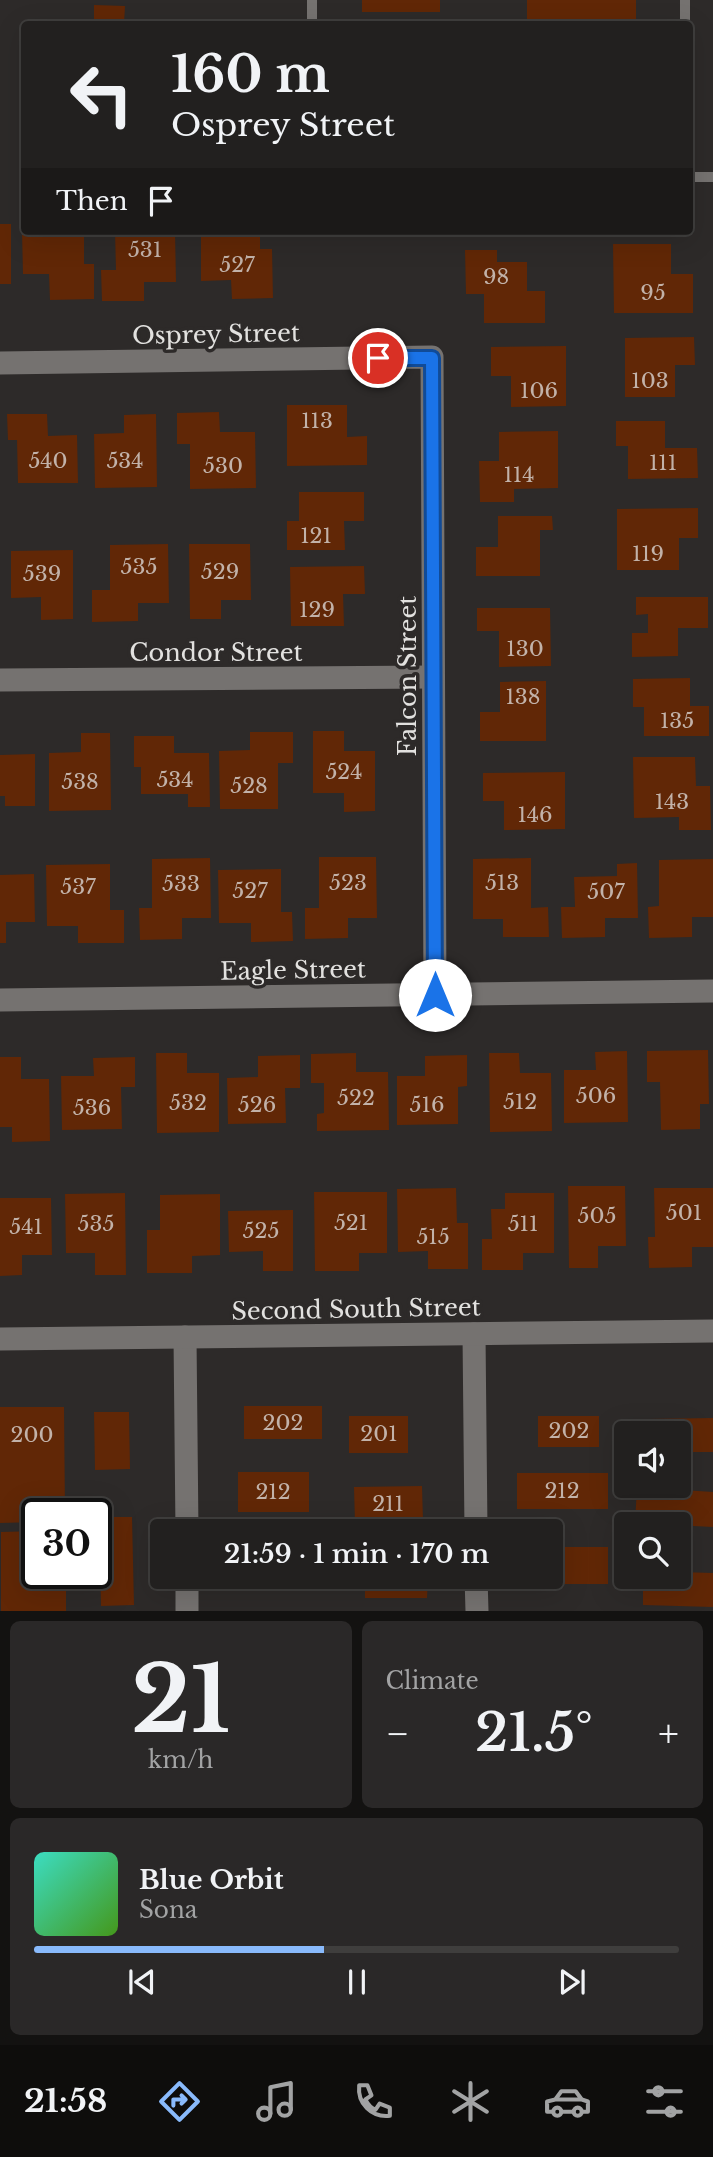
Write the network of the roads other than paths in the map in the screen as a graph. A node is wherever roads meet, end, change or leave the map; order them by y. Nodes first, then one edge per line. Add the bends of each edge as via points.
1 (312, 0) edge
2 (685, 0) edge
3 (312, 21) edge
4 (685, 21) edge
5 (693, 177) edge
6 (713, 177) edge
7 (432, 358) joint
8 (0, 363) edge
9 (433, 677) junction
10 (0, 680) edge
11 (713, 991) edge
12 (435, 995) junction
13 (0, 1000) edge
14 (713, 1331) edge
15 (474, 1334) junction
16 (185, 1337) junction
17 (0, 1339) edge
18 (187, 1519) edge
19 (476, 1519) edge
20 (187, 1589) edge
21 (476, 1589) edge
22 (187, 1611) edge
23 (477, 1611) edge

1 - 3 lane
2 - 4 lane
5 - 6 lane
7 - 8 street, Osprey Street
7 - 9 street, Falcon Street
9 - 10 street, Condor Street
9 - 12 street, Falcon Street
11 - 12 street, Eagle Street
12 - 13 street, Eagle Street
14 - 15 street, Second South Street
15 - 16 street, Second South Street
15 - 19 street
16 - 17 street, Second South Street
16 - 18 street
20 - 22 street
21 - 23 street

